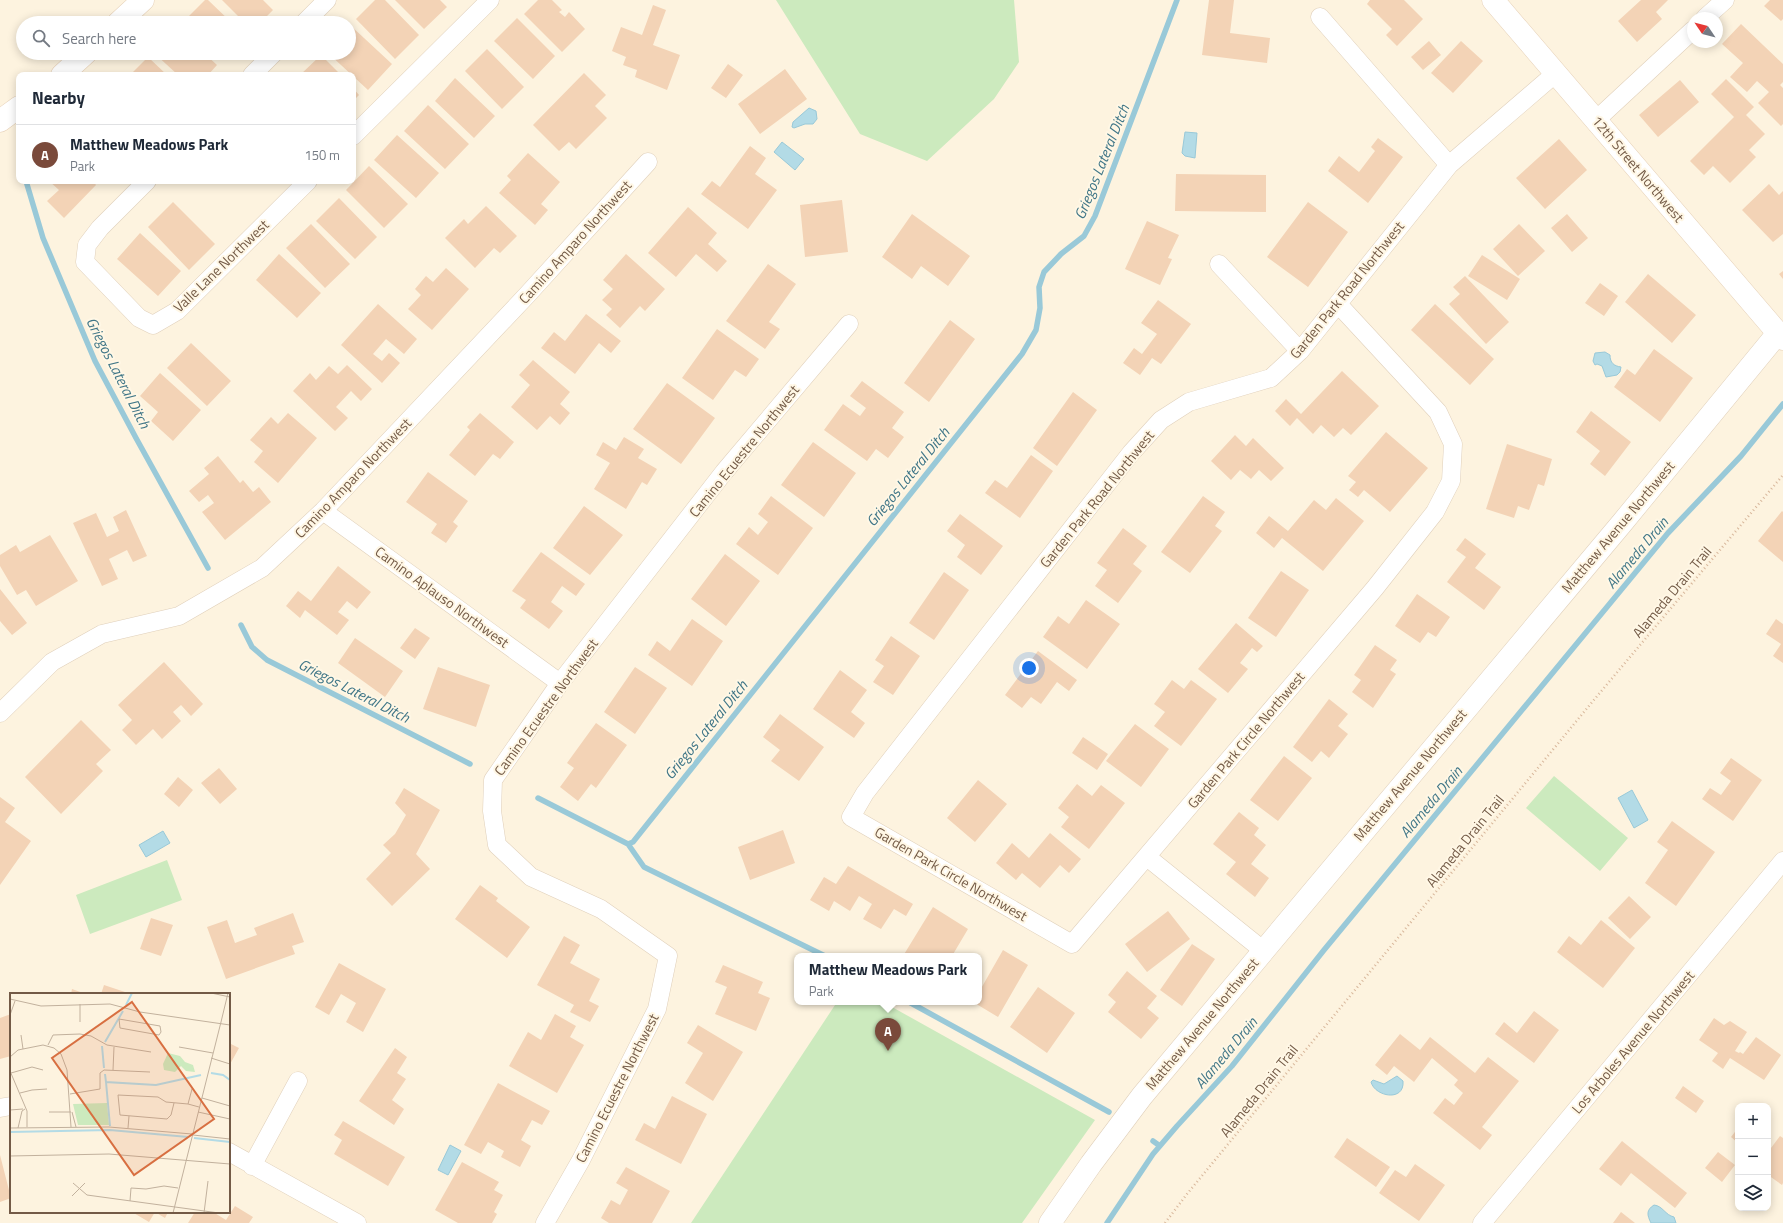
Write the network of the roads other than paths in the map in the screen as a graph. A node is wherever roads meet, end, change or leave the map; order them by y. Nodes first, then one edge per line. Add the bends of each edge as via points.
1 (143, 0) edge
2 (327, 0) edge
3 (490, 0) edge
4 (1493, 0) edge
5 (1725, 0) edge
6 (1712, 12) edge
7 (126, 16) edge
8 (311, 16) edge
9 (1320, 17) dead end
10 (1687, 36) edge
11 (78, 60) edge
12 (267, 60) edge
13 (65, 72) edge
14 (255, 72) edge
15 (1556, 73) junction
16 (16, 110) edge
17 (1596, 120) junction
18 (0, 121) edge
19 (356, 133) edge
20 (648, 162) dead end
21 (1450, 165) junction
22 (144, 184) edge
23 (305, 184) edge
24 (1219, 264) dead end
25 (1338, 304) junction
26 (849, 324) dead end
27 (1780, 336) edge
28 (1300, 351) junction
29 (323, 511) junction
30 (560, 684) junction
31 (0, 713) edge
32 (866, 793) joint
33 (1147, 857) junction
34 (1783, 861) edge
35 (1264, 951) junction
36 (298, 1081) dead end
37 (10, 1106) edge
38 (0, 1108) edge
39 (230, 1153) edge
40 (252, 1166) junction
41 (357, 1223) edge
42 (545, 1223) edge
43 (1050, 1223) edge
44 (1482, 1223) edge

1 - 7 street
2 - 8 street
3 - 19 street
4 - 15 street, 12th Street Northwest
5 - 6 street
9 - 21 street
10 - 17 street
11 - 13 street
12 - 14 street
15 - 17 street, 12th Street Northwest
15 - 21 street, Garden Park Road Northwest
16 - 18 street
17 - 27 street, 12th Street Northwest
20 - 29 street, Camino Amparo Northwest via 527,295
21 - 25 street, Garden Park Road Northwest
22 - 23 street, Valle Lane Northwest via 87,244 84,262 139,318 153,325 177,311
24 - 28 street
25 - 28 street, Garden Park Road Northwest
25 - 33 street, Garden Park Circle Northwest via 1438,412 1453,444 1451,481 1435,512 1379,582
26 - 30 street, Camino Ecuestre Northwest via 724,472
27 - 35 street, Matthew Avenue Northwest
28 - 32 street, Garden Park Road Northwest via 1271,378 1189,402 1162,420 1131,453
29 - 30 street, Camino Aplauso Northwest
29 - 31 street, Camino Amparo Northwest via 262,568 179,616 102,634 52,662
30 - 42 street, Camino Ecuestre Northwest via 493,780 492,811 497,845 531,877 601,909 668,956 657,1009 581,1160
32 - 33 street, Garden Park Circle Northwest via 851,817 1072,944
33 - 35 street
34 - 44 street, Los Arboles Avenue Northwest
35 - 43 street, Matthew Avenue Northwest via 1138,1102
36 - 40 street
37 - 38 street
39 - 40 street
40 - 41 street

